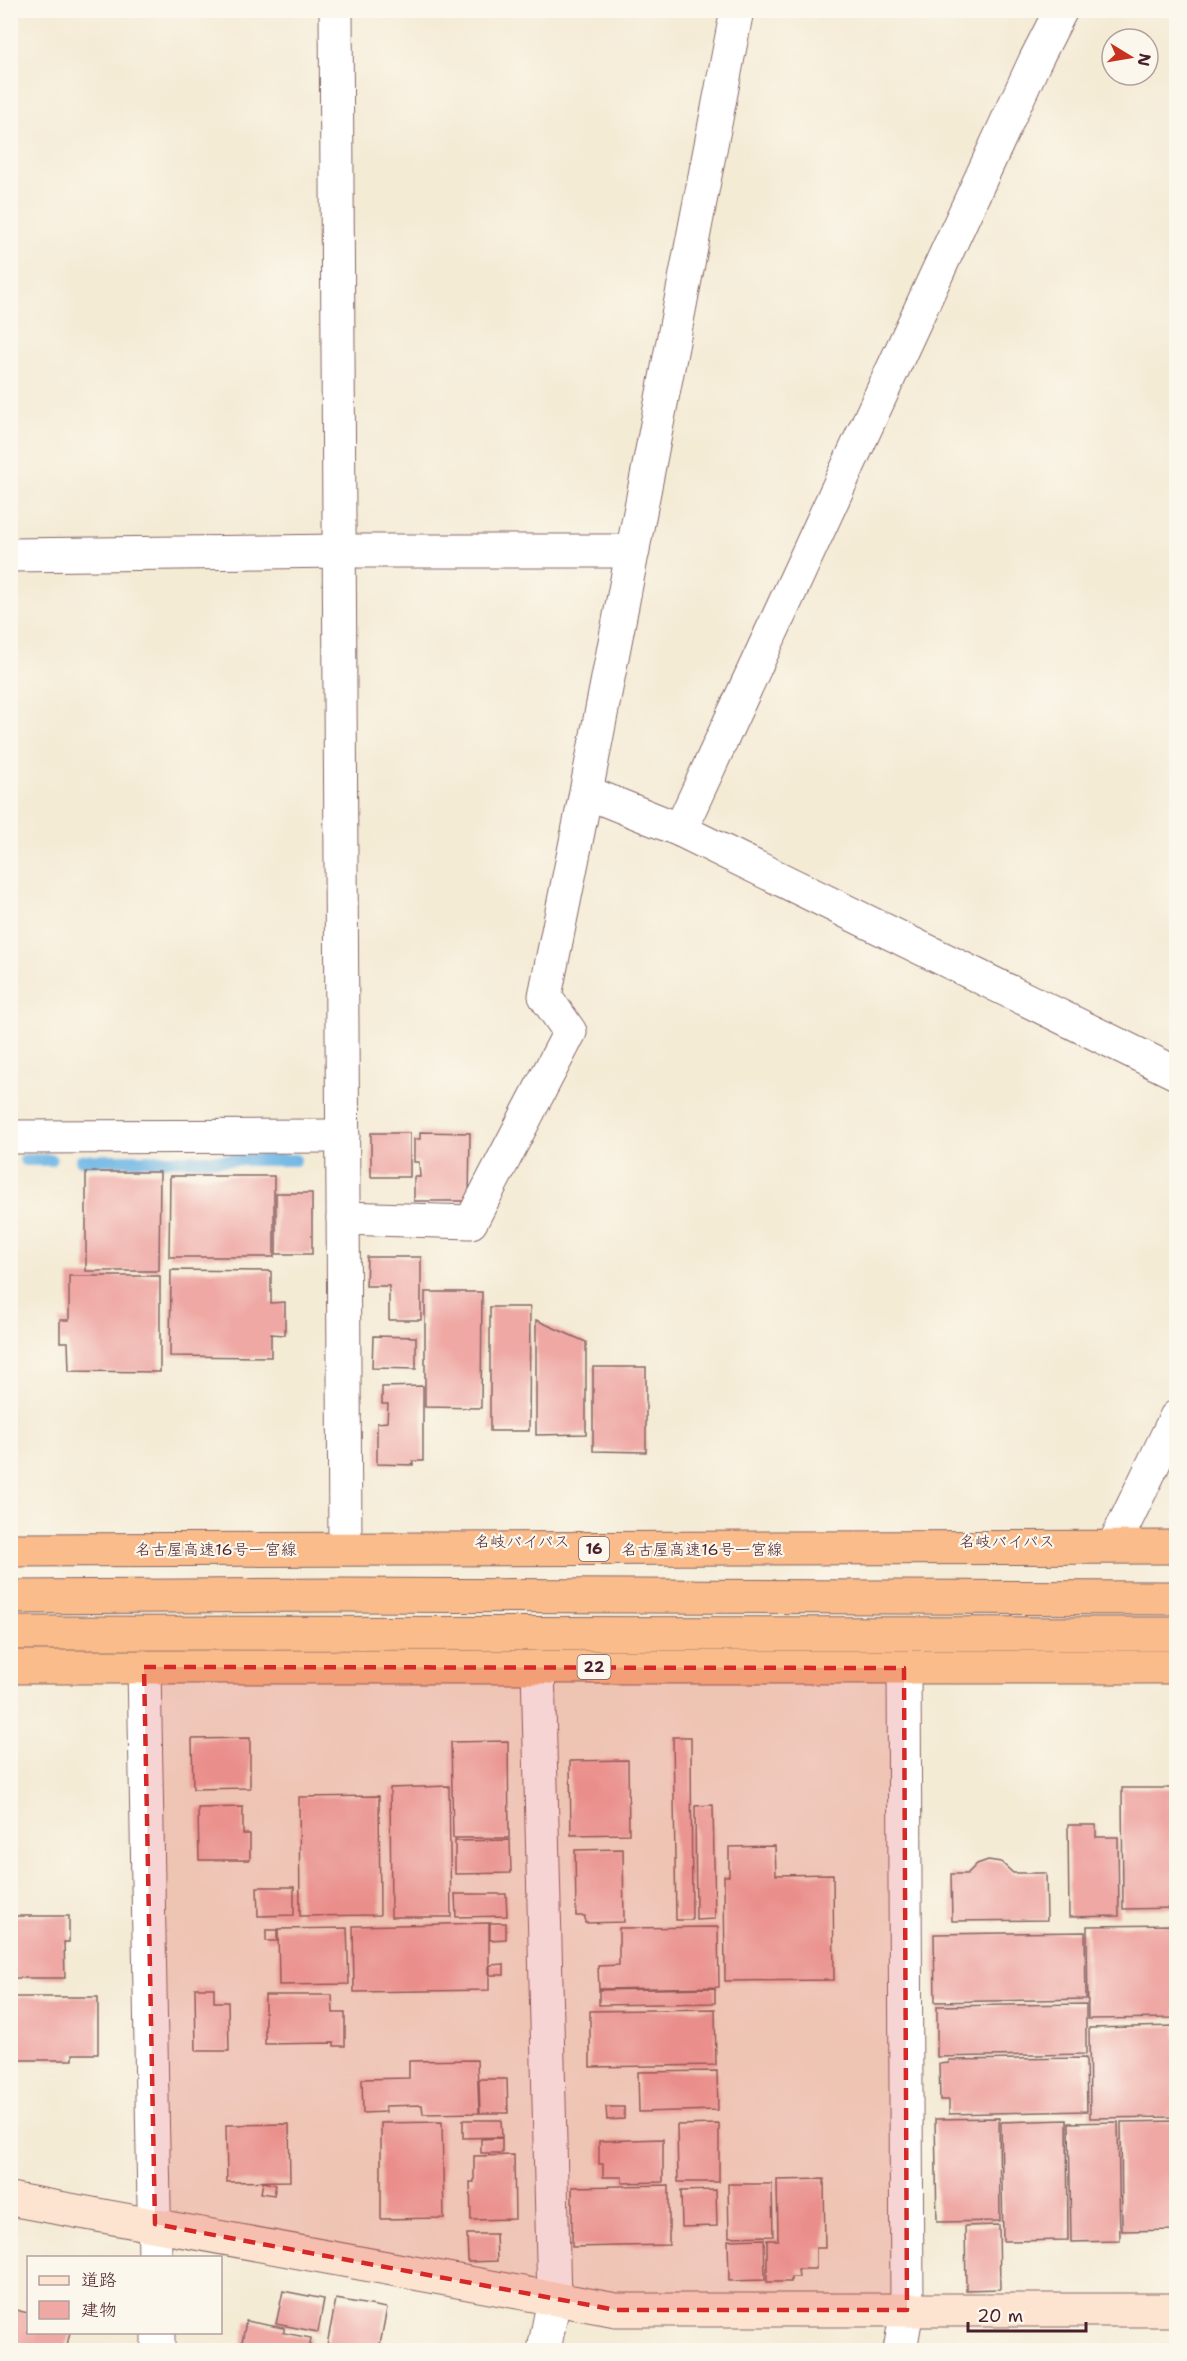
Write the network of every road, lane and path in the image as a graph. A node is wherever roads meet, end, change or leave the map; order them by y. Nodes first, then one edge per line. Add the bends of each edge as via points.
1 (336, 10) edge
2 (737, 10) edge
3 (1061, 10) edge
4 (340, 550) junction
5 (633, 551) junction
6 (10, 555) edge
7 (586, 792) junction
8 (680, 830) junction
9 (1176, 1073) edge
10 (10, 1137) edge
11 (343, 1137) junction
12 (343, 1218) junction
13 (1176, 1417) edge
14 (10, 1539) edge
15 (1176, 1540) edge
16 (345, 1541) junction
17 (1116, 1541) junction
18 (1176, 1547) edge
19 (10, 1550) edge
20 (10, 1597) edge
21 (1176, 1598) edge
22 (10, 1633) edge
23 (1176, 1634) edge
24 (10, 1667) edge
25 (144, 1667) junction
26 (538, 1667) junction
27 (1176, 1667) edge
28 (904, 1668) junction
29 (10, 2199) edge
30 (154, 2224) junction
31 (155, 2256) edge
32 (554, 2299) junction
33 (907, 2310) junction
34 (1176, 2310) edge
35 (158, 2334) edge
36 (158, 2350) edge
37 (544, 2350) edge
38 (900, 2350) edge

1 - 4 street
2 - 5 street
3 - 8 street
4 - 5 street
4 - 6 street
4 - 11 street
5 - 7 street
7 - 8 street
7 - 12 street via 545,996 570,1032 471,1222
8 - 9 street
10 - 11 street
11 - 12 street
12 - 16 street
13 - 17 street
14 - 16 highway, 名岐バイパス
15 - 17 highway, 名岐バイパス
16 - 17 highway, 名岐バイパス
18 - 19 highway, 名古屋高速16号一宮線 / 16
20 - 21 highway via 336,1594
22 - 23 highway
24 - 25 highway, 22
25 - 26 highway, 22
25 - 30 street
26 - 28 highway, 22
26 - 32 street
27 - 28 highway, 22
28 - 33 street
29 - 30 street
30 - 31 street
30 - 32 street
32 - 33 street via 616,2310
32 - 37 street
33 - 34 street
33 - 38 street
35 - 36 street

